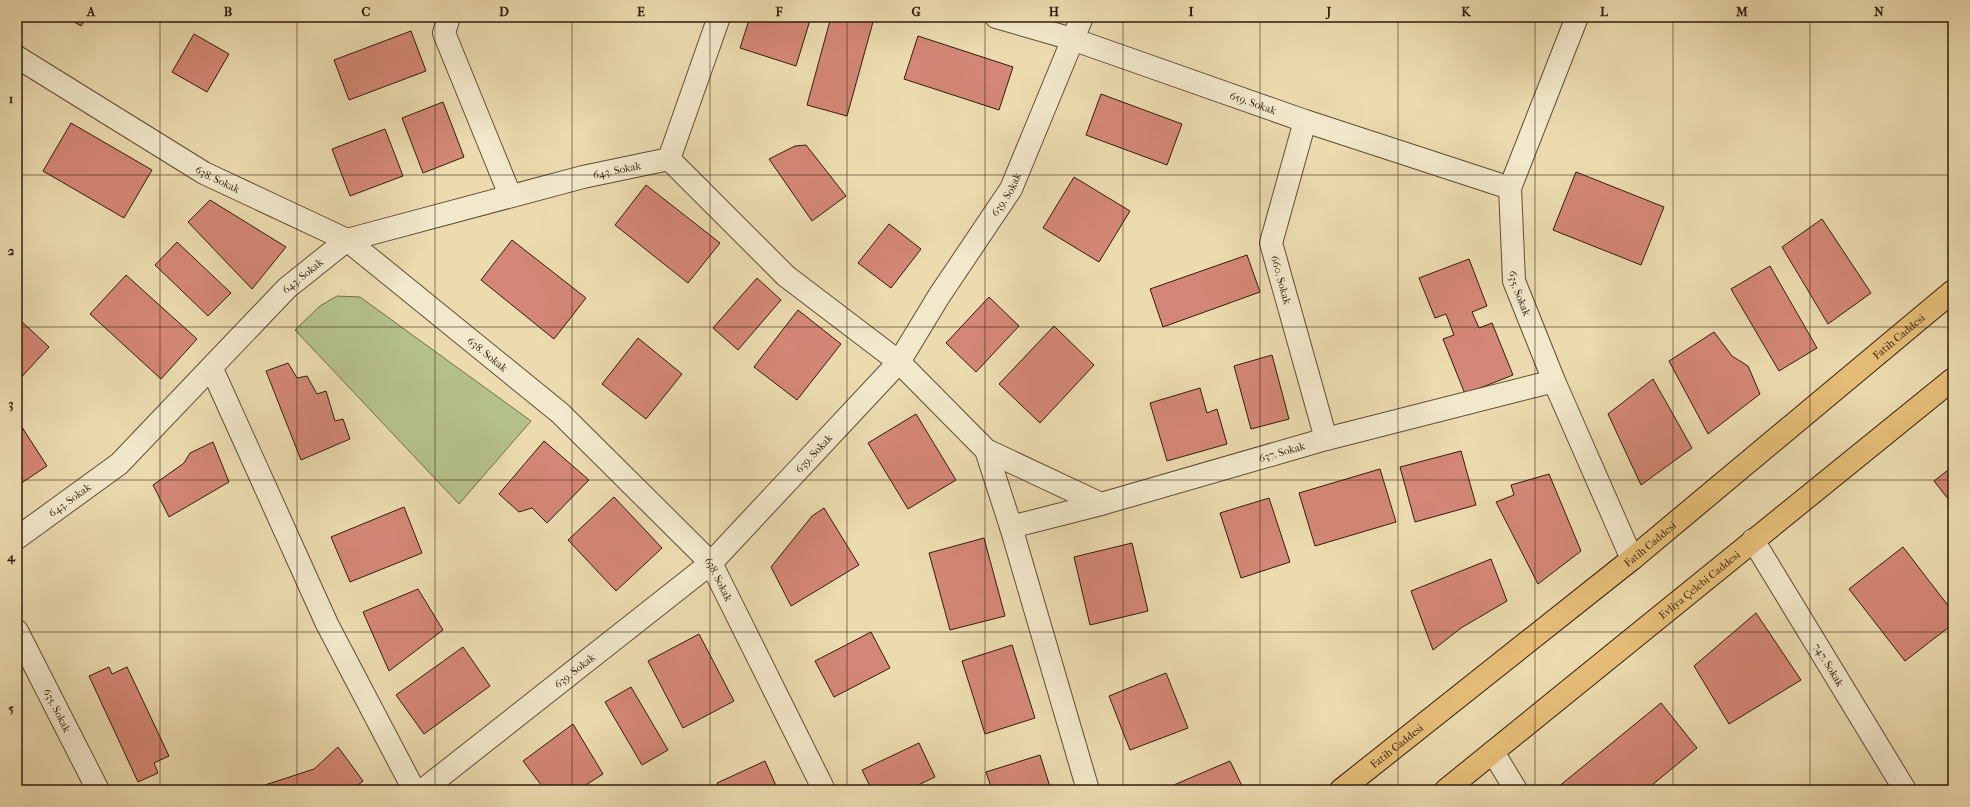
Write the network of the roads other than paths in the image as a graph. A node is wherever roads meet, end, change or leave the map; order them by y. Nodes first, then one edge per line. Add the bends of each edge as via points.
1 (449, 17) edge
2 (719, 17) edge
3 (996, 17) edge
4 (1082, 17) edge
5 (1577, 17) edge
6 (1072, 39) junction
7 (17, 57) edge
8 (1305, 122) junction
9 (669, 160) junction
10 (1510, 188) junction
11 (510, 195) junction
12 (347, 240) junction
13 (1953, 291) edge
14 (899, 362) junction
15 (212, 369) junction
16 (1953, 379) edge
17 (1554, 381) junction
18 (1326, 438) junction
19 (986, 450) junction
20 (1101, 504) junction
21 (1011, 527) junction
22 (17, 538) edge
23 (1753, 540) junction
24 (1632, 559) junction
25 (711, 563) junction
26 (17, 631) edge
27 (1493, 752) junction
28 (98, 790) edge
29 (414, 790) edge
30 (422, 790) edge
31 (824, 790) edge
32 (1088, 790) edge
33 (1341, 790) edge
34 (1446, 790) edge
35 (1516, 790) edge
36 (1905, 790) edge

1 - 11 street via 444,33
2 - 9 street
3 - 6 street, 659. Sokak
4 - 6 street, 639. Sokak
5 - 10 street, 635. Sokak
6 - 8 street, 659. Sokak
6 - 14 street, 639. Sokak via 1011,190 939,296
7 - 12 street, 638. Sokak via 204,173
8 - 10 street, 659. Sokak
8 - 18 street, 660. Sokak via 1271,243
9 - 11 street, 643. Sokak
9 - 14 street via 786,276
10 - 17 street, 635. Sokak via 1514,281
11 - 12 street, 643. Sokak
12 - 15 street, 643. Sokak via 287,288
12 - 25 street, 638. Sokak via 560,413
13 - 24 main road, Fatih Caddesi
14 - 19 street
14 - 25 street, 639. Sokak
15 - 22 street, 643. Sokak via 119,464
15 - 29 street via 327,624
16 - 23 main road, Evliya Çelebi Caddesi
17 - 18 street, 637. Sokak
17 - 24 street, 635. Sokak
18 - 20 street, 637. Sokak
19 - 20 street
19 - 21 street
20 - 21 street, 637. Sokak
21 - 32 street
23 - 27 main road, Evliya Çelebi Caddesi
23 - 36 street, 747. Sokak
24 - 33 main road, Fatih Caddesi
25 - 30 street, 639. Sokak
25 - 31 street, 638. Sokak
26 - 28 street, 635. Sokak
27 - 34 main road, Evliya Çelebi Caddesi
27 - 35 street

